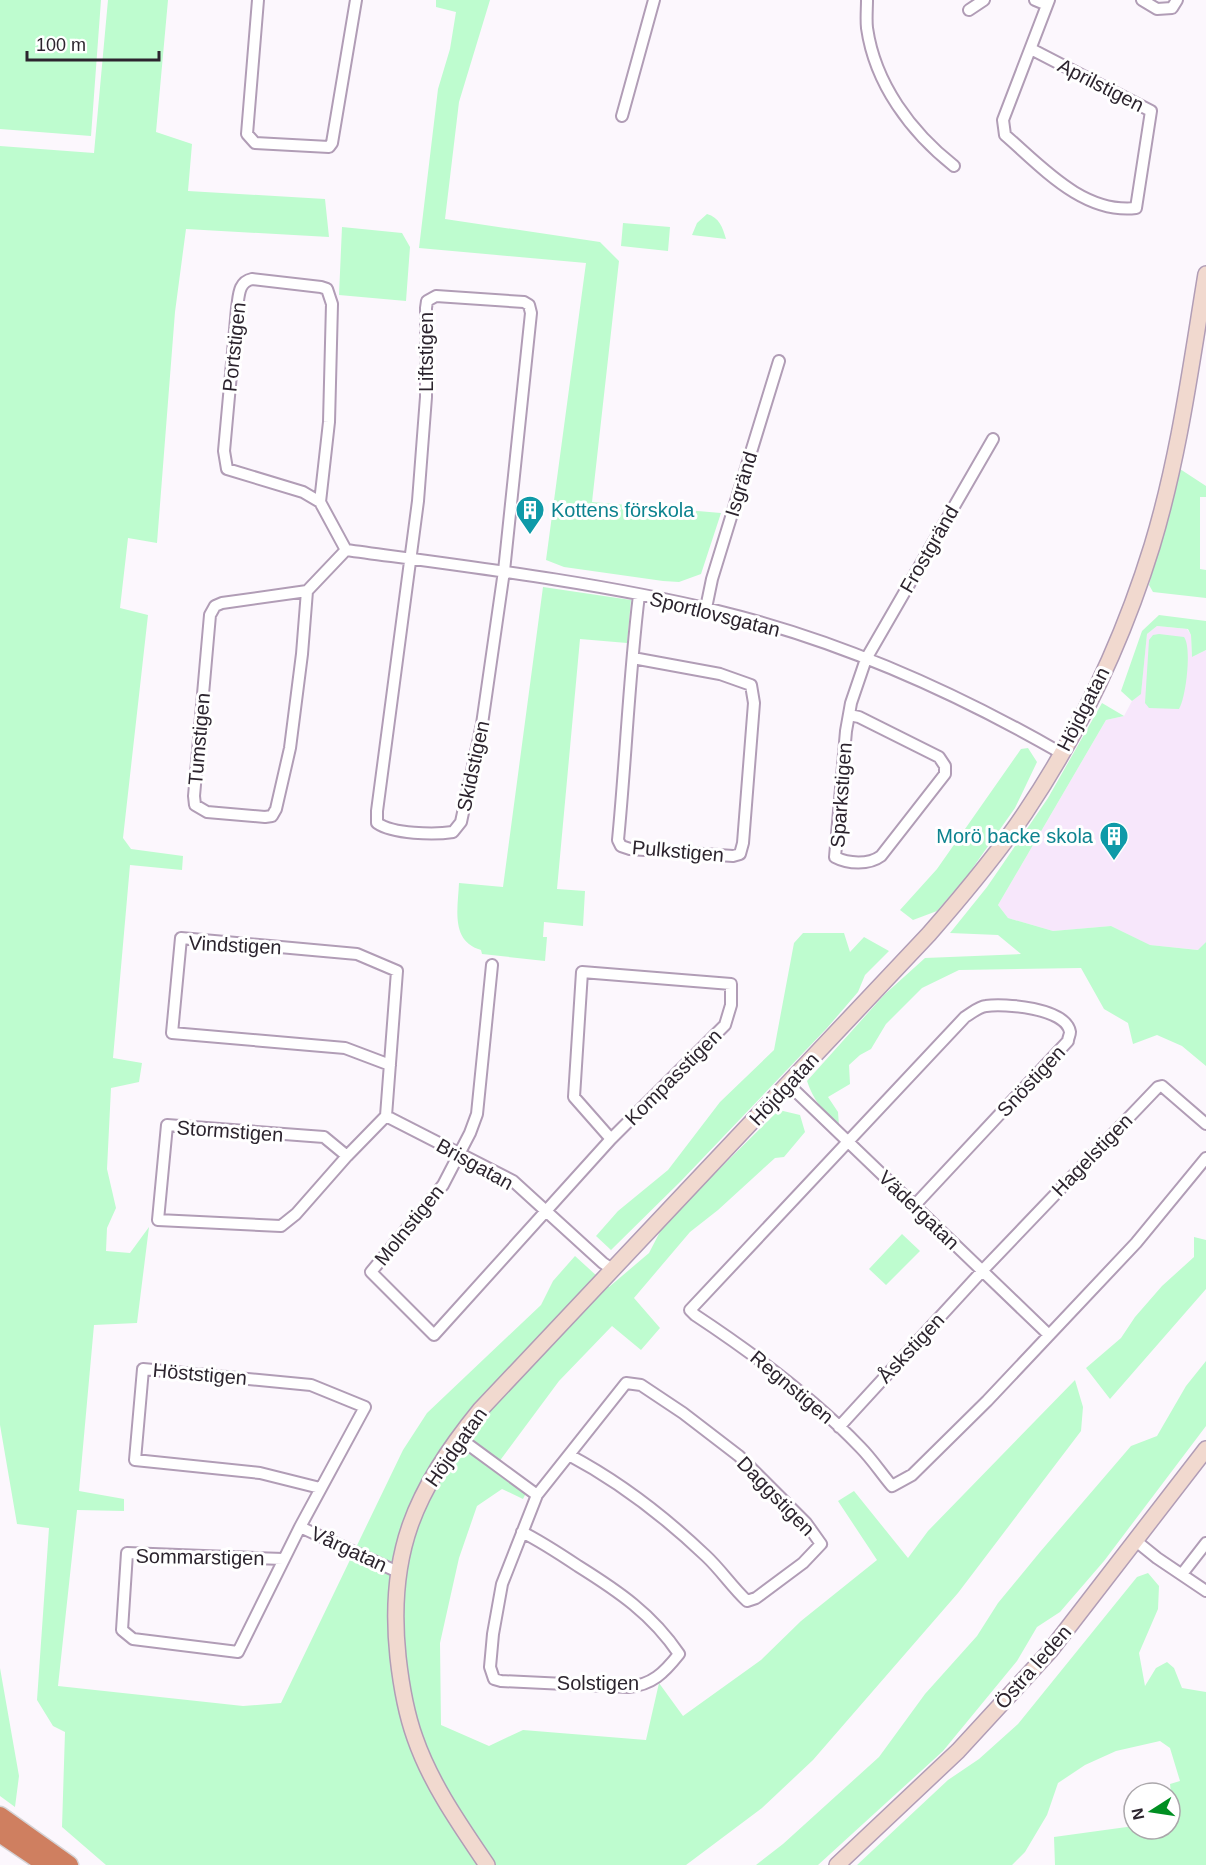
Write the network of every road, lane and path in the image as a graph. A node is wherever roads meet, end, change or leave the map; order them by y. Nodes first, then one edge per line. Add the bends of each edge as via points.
1 (258, 0) edge
2 (356, 0) edge
3 (654, 0) edge
4 (867, 0) edge
5 (984, 0) edge
6 (1035, 0) edge
7 (1142, 0) edge
8 (1177, 0) edge
9 (1048, 2) edge
10 (969, 10) dead end
11 (1031, 49) junction
12 (622, 116) dead end
13 (954, 166) dead end
14 (1206, 274) edge
15 (779, 361) dead end
16 (993, 439) dead end
17 (321, 502) junction
18 (346, 550) junction
19 (410, 559) junction
20 (504, 571) junction
21 (307, 591) junction
22 (639, 595) junction
23 (706, 608) junction
24 (633, 658) junction
25 (866, 659) junction
26 (849, 715) junction
27 (1061, 753) junction
28 (492, 965) dead end
29 (390, 1065) junction
30 (788, 1084) junction
31 (386, 1116) junction
32 (1206, 1124) edge
33 (611, 1139) junction
34 (848, 1141) junction
35 (459, 1154) junction
36 (347, 1156) junction
37 (1206, 1158) edge
38 (914, 1206) junction
39 (547, 1212) junction
40 (612, 1269) junction
41 (983, 1270) junction
42 (1049, 1335) junction
43 (839, 1426) junction
44 (458, 1437) junction
45 (1206, 1449) edge
46 (569, 1455) junction
47 (320, 1488) junction
48 (537, 1495) junction
49 (300, 1527) junction
50 (522, 1532) junction
51 (1136, 1541) junction
52 (1206, 1543) edge
53 (283, 1559) junction
54 (398, 1572) junction
55 (1182, 1574) junction
56 (1206, 1591) edge
57 (0, 1816) edge
58 (0, 1833) edge
59 (47, 1865) edge
60 (69, 1865) edge
61 (488, 1865) edge
62 (837, 1865) edge

1 - 2 street via 247,134 255,143 329,147
3 - 12 street
4 - 13 street via 867,28 886,84 911,125
5 - 10 street
6 - 9 street
7 - 8 street via 1157,9 1172,8
9 - 11 street, Aprilstigen
11 - 11 street, Aprilstigen via 1003,120 1005,135 1090,202 1122,210 1136,208 1151,111
14 - 27 street, Höjdgatan via 1186,401 1152,546 1112,654
15 - 23 street, Isgränd
16 - 25 street, Frostgränd
17 - 17 street, Portstigen via 303,492 227,469 224,451 237,308 246,280 321,287 330,294 329,422
17 - 18 street
18 - 19 street, Sportlovsgatan
18 - 21 street
19 - 20 street, Sportlovsgatan
19 - 20 street, Skidstigen via 377,811 377,823 393,829 453,832 461,822 482,724
19 - 20 street, Liftstigen via 426,397 427,301 436,297 524,302 531,313
20 - 22 street, Sportlovsgatan
21 - 21 street, Tumstigen via 222,603 210,615 194,796 195,805 207,812 265,817 272,816 276,809 290,748
22 - 23 street, Sportlovsgatan
22 - 24 street, Pulkstigen
23 - 25 street, Sportlovsgatan
24 - 24 street, Pulkstigen via 618,840 621,846 740,854 754,703 751,686 720,674
25 - 26 street, Sparkstigen
25 - 27 street, Sportlovsgatan via 964,701
26 - 26 street, Sparkstigen via 835,857 873,862 945,774 945,766 939,757
27 - 30 street, Höjdgatan via 1026,812 963,894
28 - 35 street, Molnstigen via 477,1114
29 - 29 street, Vindstigen via 345,1048 172,1033 181,938 357,954 397,971
29 - 31 street, Vindstigen
30 - 34 street, Vädergatan
30 - 40 street, Höjdgatan
31 - 35 street, Brisgatan
31 - 36 street, Stormstigen
32 - 41 street, Hagelstigen via 1162,1086 1158,1087
33 - 33 street, Kompasstigen via 574,1097 582,972 732,984 726,1024
33 - 39 street, Kompasstigen
34 - 38 street, Vädergatan
34 - 38 street, Snöstigen via 977,1009 1028,1008 1055,1015 1065,1024 1070,1032 1068,1041
34 - 43 street, Regnstigen via 690,1310 793,1385
35 - 39 street, Brisgatan via 513,1181
35 - 39 street, Molnstigen via 443,1185 371,1272 434,1335
36 - 36 street, Stormstigen via 324,1137 167,1125 158,1220 281,1226
37 - 42 street via 1136,1243
38 - 41 street, Vädergatan
39 - 40 street, Brisgatan
40 - 44 street, Höjdgatan
41 - 42 street, Vädergatan
41 - 43 street, Åskstigen
42 - 43 street, Regnstigen via 912,1475 892,1486
44 - 48 street
44 - 54 street, Höjdgatan via 413,1514
45 - 51 street, Östra leden
46 - 46 street, Daggstigen via 626,1383 641,1385 739,1456 806,1523 821,1544 803,1563 747,1601 679,1531 629,1491
46 - 48 street, Daggstigen
47 - 47 street, Höststigen via 365,1407 312,1385 143,1369 135,1460 260,1473
47 - 49 street, Höststigen
48 - 50 street, Solstigen
49 - 53 street, Sommarstigen
49 - 54 street, Vårgatan
50 - 50 street, Solstigen via 496,1610 490,1667 494,1679 634,1686 651,1682 671,1664 679,1654 643,1611 609,1585
51 - 55 street
51 - 62 street, Östra leden via 1043,1660 958,1751
52 - 55 street
53 - 53 street, Sommarstigen via 127,1553 122,1630 133,1639 238,1652
54 - 61 street, Höjdgatan via 397,1643 405,1703 415,1738 442,1794
55 - 56 street
57 - 60 highway
58 - 59 highway

